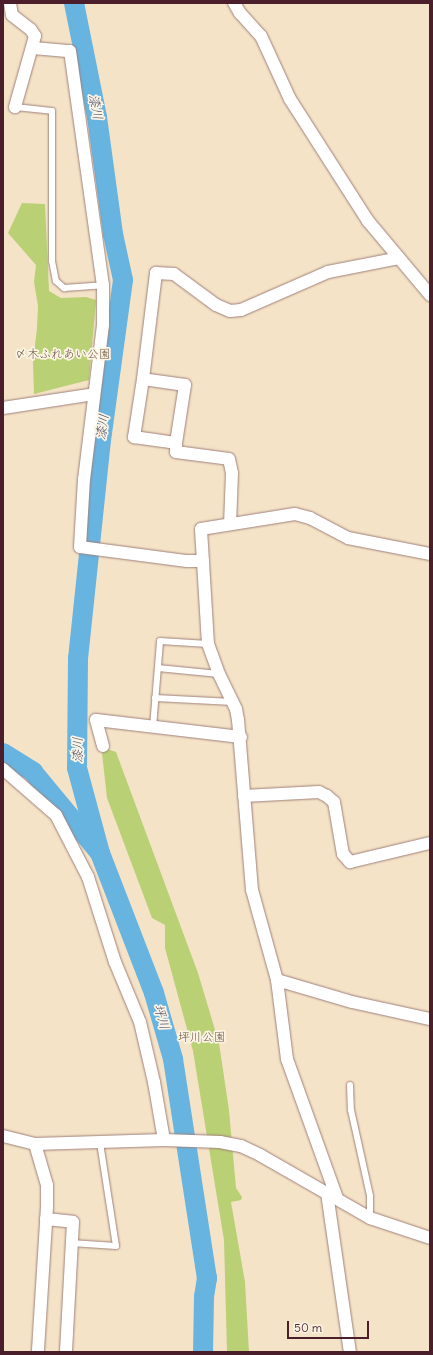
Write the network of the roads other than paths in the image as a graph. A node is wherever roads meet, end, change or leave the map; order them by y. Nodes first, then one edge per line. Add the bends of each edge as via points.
1 (10, 3) edge
2 (234, 3) edge
3 (33, 48) junction
4 (15, 107) joint
5 (399, 258) junction
6 (103, 285) junction
7 (430, 296) edge
8 (143, 380) junction
9 (94, 394) junction
10 (3, 408) edge
11 (176, 443) junction
12 (230, 524) junction
13 (430, 554) edge
14 (203, 560) junction
15 (208, 644) junction
16 (158, 668) junction
17 (218, 674) junction
18 (156, 698) junction
19 (233, 702) junction
20 (153, 727) junction
21 (241, 737) junction
22 (103, 746) dead end
23 (3, 769) edge
24 (244, 796) junction
25 (430, 843) edge
26 (277, 980) junction
27 (430, 1019) edge
28 (350, 1085) dead end
29 (3, 1136) edge
30 (164, 1140) junction
31 (100, 1143) junction
32 (35, 1144) junction
33 (332, 1196) junction
34 (370, 1218) junction
35 (46, 1219) junction
36 (430, 1238) edge
37 (72, 1243) junction
38 (38, 1352) edge
39 (66, 1352) edge
40 (350, 1352) edge

1 - 3 street via 12,15 35,36
2 - 5 street via 261,36 290,99 334,170 368,221
3 - 4 street
3 - 6 street via 70,51
4 - 6 lane via 52,111 52,261 56,281 64,288
5 - 7 street
5 - 8 street via 380,264 328,272 241,310 230,311 216,305 174,274 156,273
6 - 9 street via 103,325
8 - 11 street via 134,437
8 - 11 street via 185,385
9 - 10 street
9 - 14 street via 80,547 187,561
11 - 12 street via 176,452 229,459 232,473
12 - 13 street via 295,514 310,518 348,538
12 - 14 street via 201,530
14 - 15 street
15 - 16 lane via 160,641
15 - 17 street
16 - 17 lane
16 - 18 lane
17 - 19 street
18 - 19 lane
18 - 20 lane
19 - 21 street
20 - 21 street
20 - 22 street via 96,720
21 - 24 street
23 - 30 street via 56,815 88,877 114,962 140,1022
24 - 25 street via 319,792 327,796 334,802 343,854 350,862
24 - 26 street via 252,890
26 - 27 street via 352,1002
26 - 33 street via 287,1059
28 - 34 lane via 351,1110 370,1196
29 - 32 street
30 - 31 street
30 - 33 street via 207,1141 241,1146
31 - 32 street
31 - 37 lane via 116,1246
32 - 35 street via 46,1185
33 - 34 street
33 - 40 street
34 - 36 street
35 - 37 street via 72,1222
35 - 38 street
37 - 39 street

